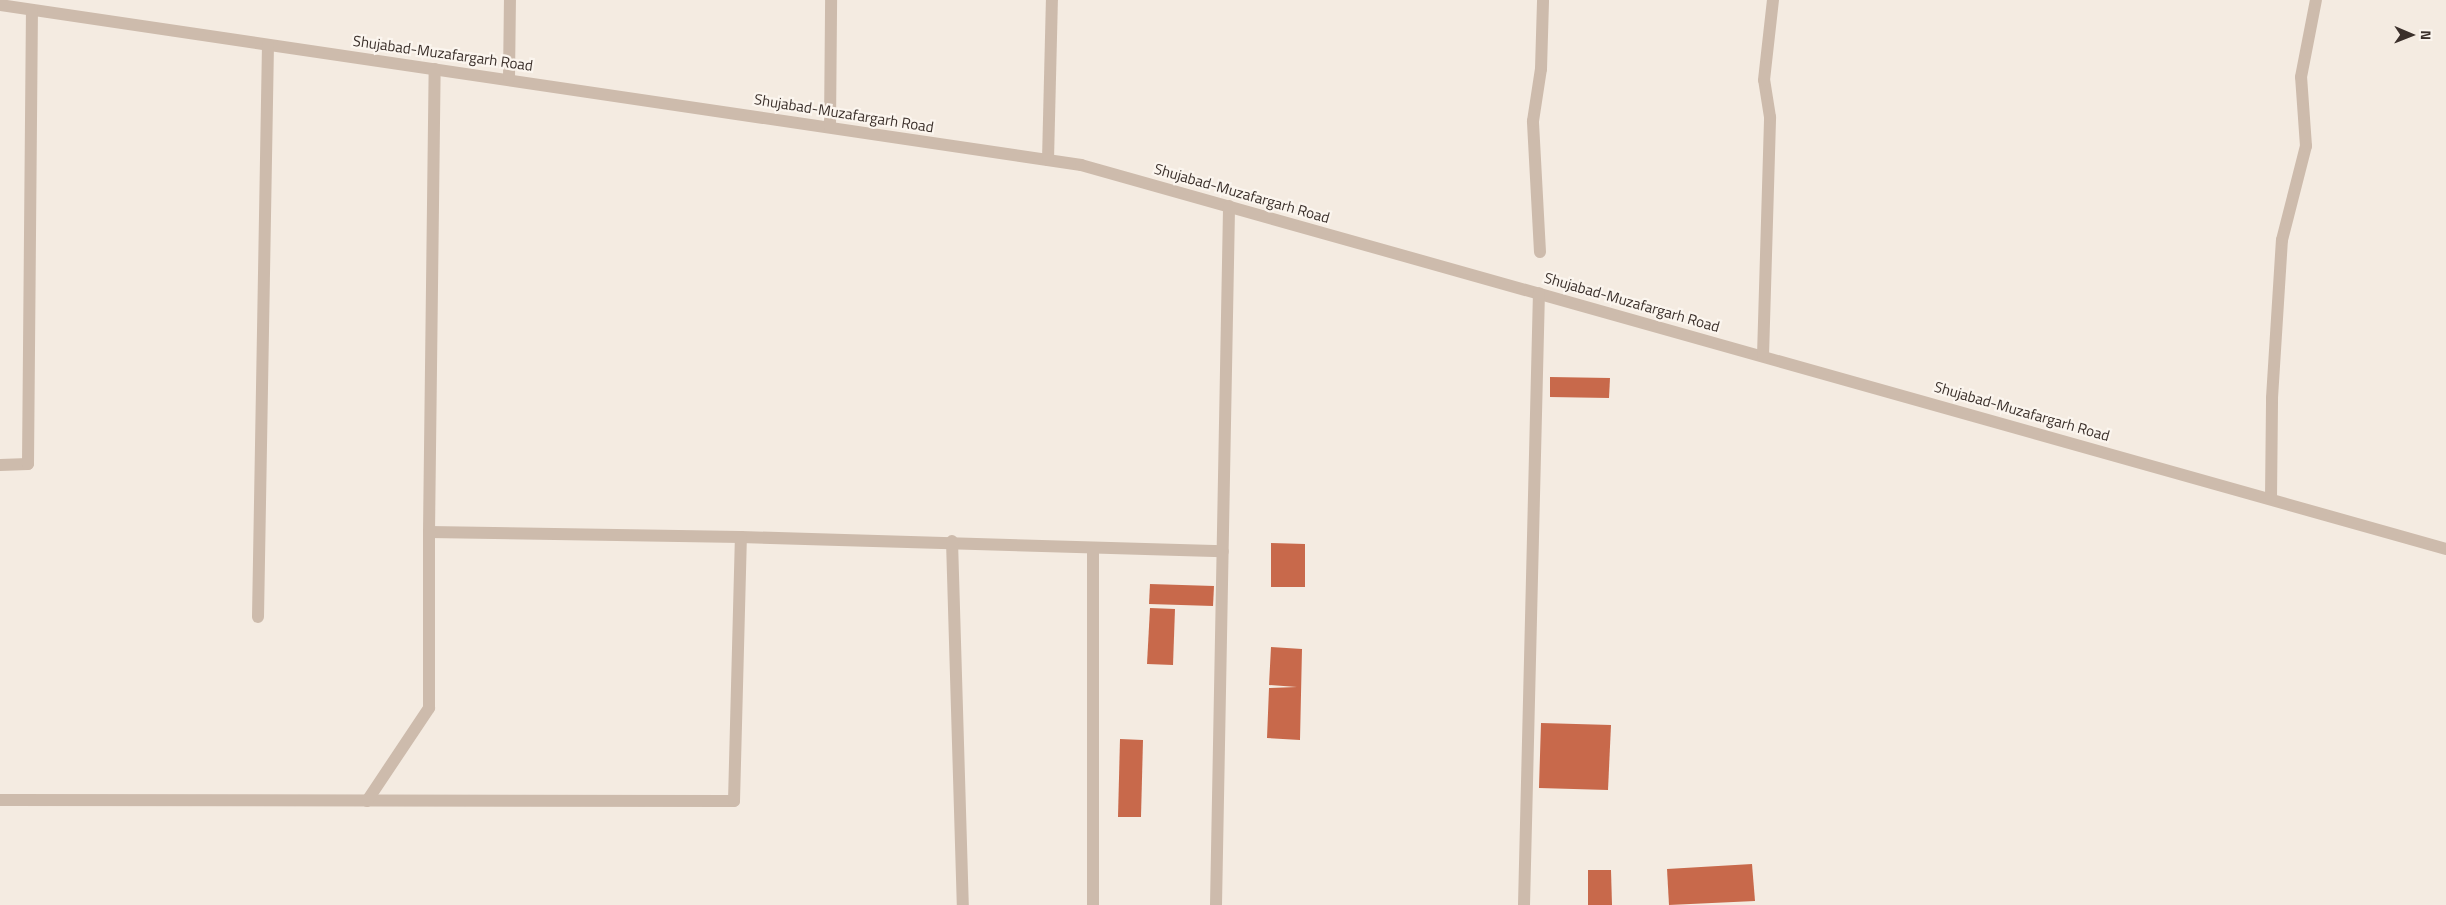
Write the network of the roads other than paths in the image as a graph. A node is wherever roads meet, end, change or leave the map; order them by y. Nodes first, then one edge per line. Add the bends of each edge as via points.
1 (510, 0) edge
2 (831, 0) edge
3 (1052, 0) edge
4 (1543, 0) edge
5 (1773, 0) edge
6 (2316, 0) edge
7 (0, 5) edge
8 (32, 10) junction
9 (268, 45) junction
10 (436, 70) junction
11 (509, 78) junction
12 (830, 127) junction
13 (1048, 160) junction
14 (1229, 206) junction
15 (1540, 252) dead end
16 (1539, 293) junction
17 (1763, 356) junction
18 (0, 465) edge
19 (2271, 498) junction
20 (429, 532) junction
21 (741, 537) junction
22 (952, 541) junction
23 (1093, 548) junction
24 (2446, 549) edge
25 (1223, 552) junction
26 (258, 617) dead end
27 (0, 800) edge
28 (367, 801) junction
29 (962, 905) edge
30 (1092, 905) edge
31 (1216, 905) edge
32 (1524, 905) edge

1 - 11 street
2 - 12 street
3 - 13 street
4 - 15 street via 1541,69 1533,122
5 - 17 street via 1764,80 1770,117
6 - 19 street via 2301,77 2306,146 2282,240 2272,398
7 - 8 street, Shujabad-Muzafargarh Road
8 - 9 street, Shujabad-Muzafargarh Road
8 - 18 street via 28,464
9 - 10 street, Shujabad-Muzafargarh Road
9 - 26 street
10 - 11 street, Shujabad-Muzafargarh Road
10 - 20 street
11 - 12 street, Shujabad-Muzafargarh Road
12 - 13 street, Shujabad-Muzafargarh Road
13 - 14 street, Shujabad-Muzafargarh Road via 1081,165
14 - 16 street, Shujabad-Muzafargarh Road
14 - 25 street
16 - 17 street, Shujabad-Muzafargarh Road
16 - 32 street
17 - 19 street, Shujabad-Muzafargarh Road
19 - 24 street, Shujabad-Muzafargarh Road
20 - 21 street
20 - 28 street via 429,708
21 - 22 street
21 - 28 street via 734,801
22 - 23 street
22 - 29 street
23 - 25 street
23 - 30 street
25 - 31 street
27 - 28 street

